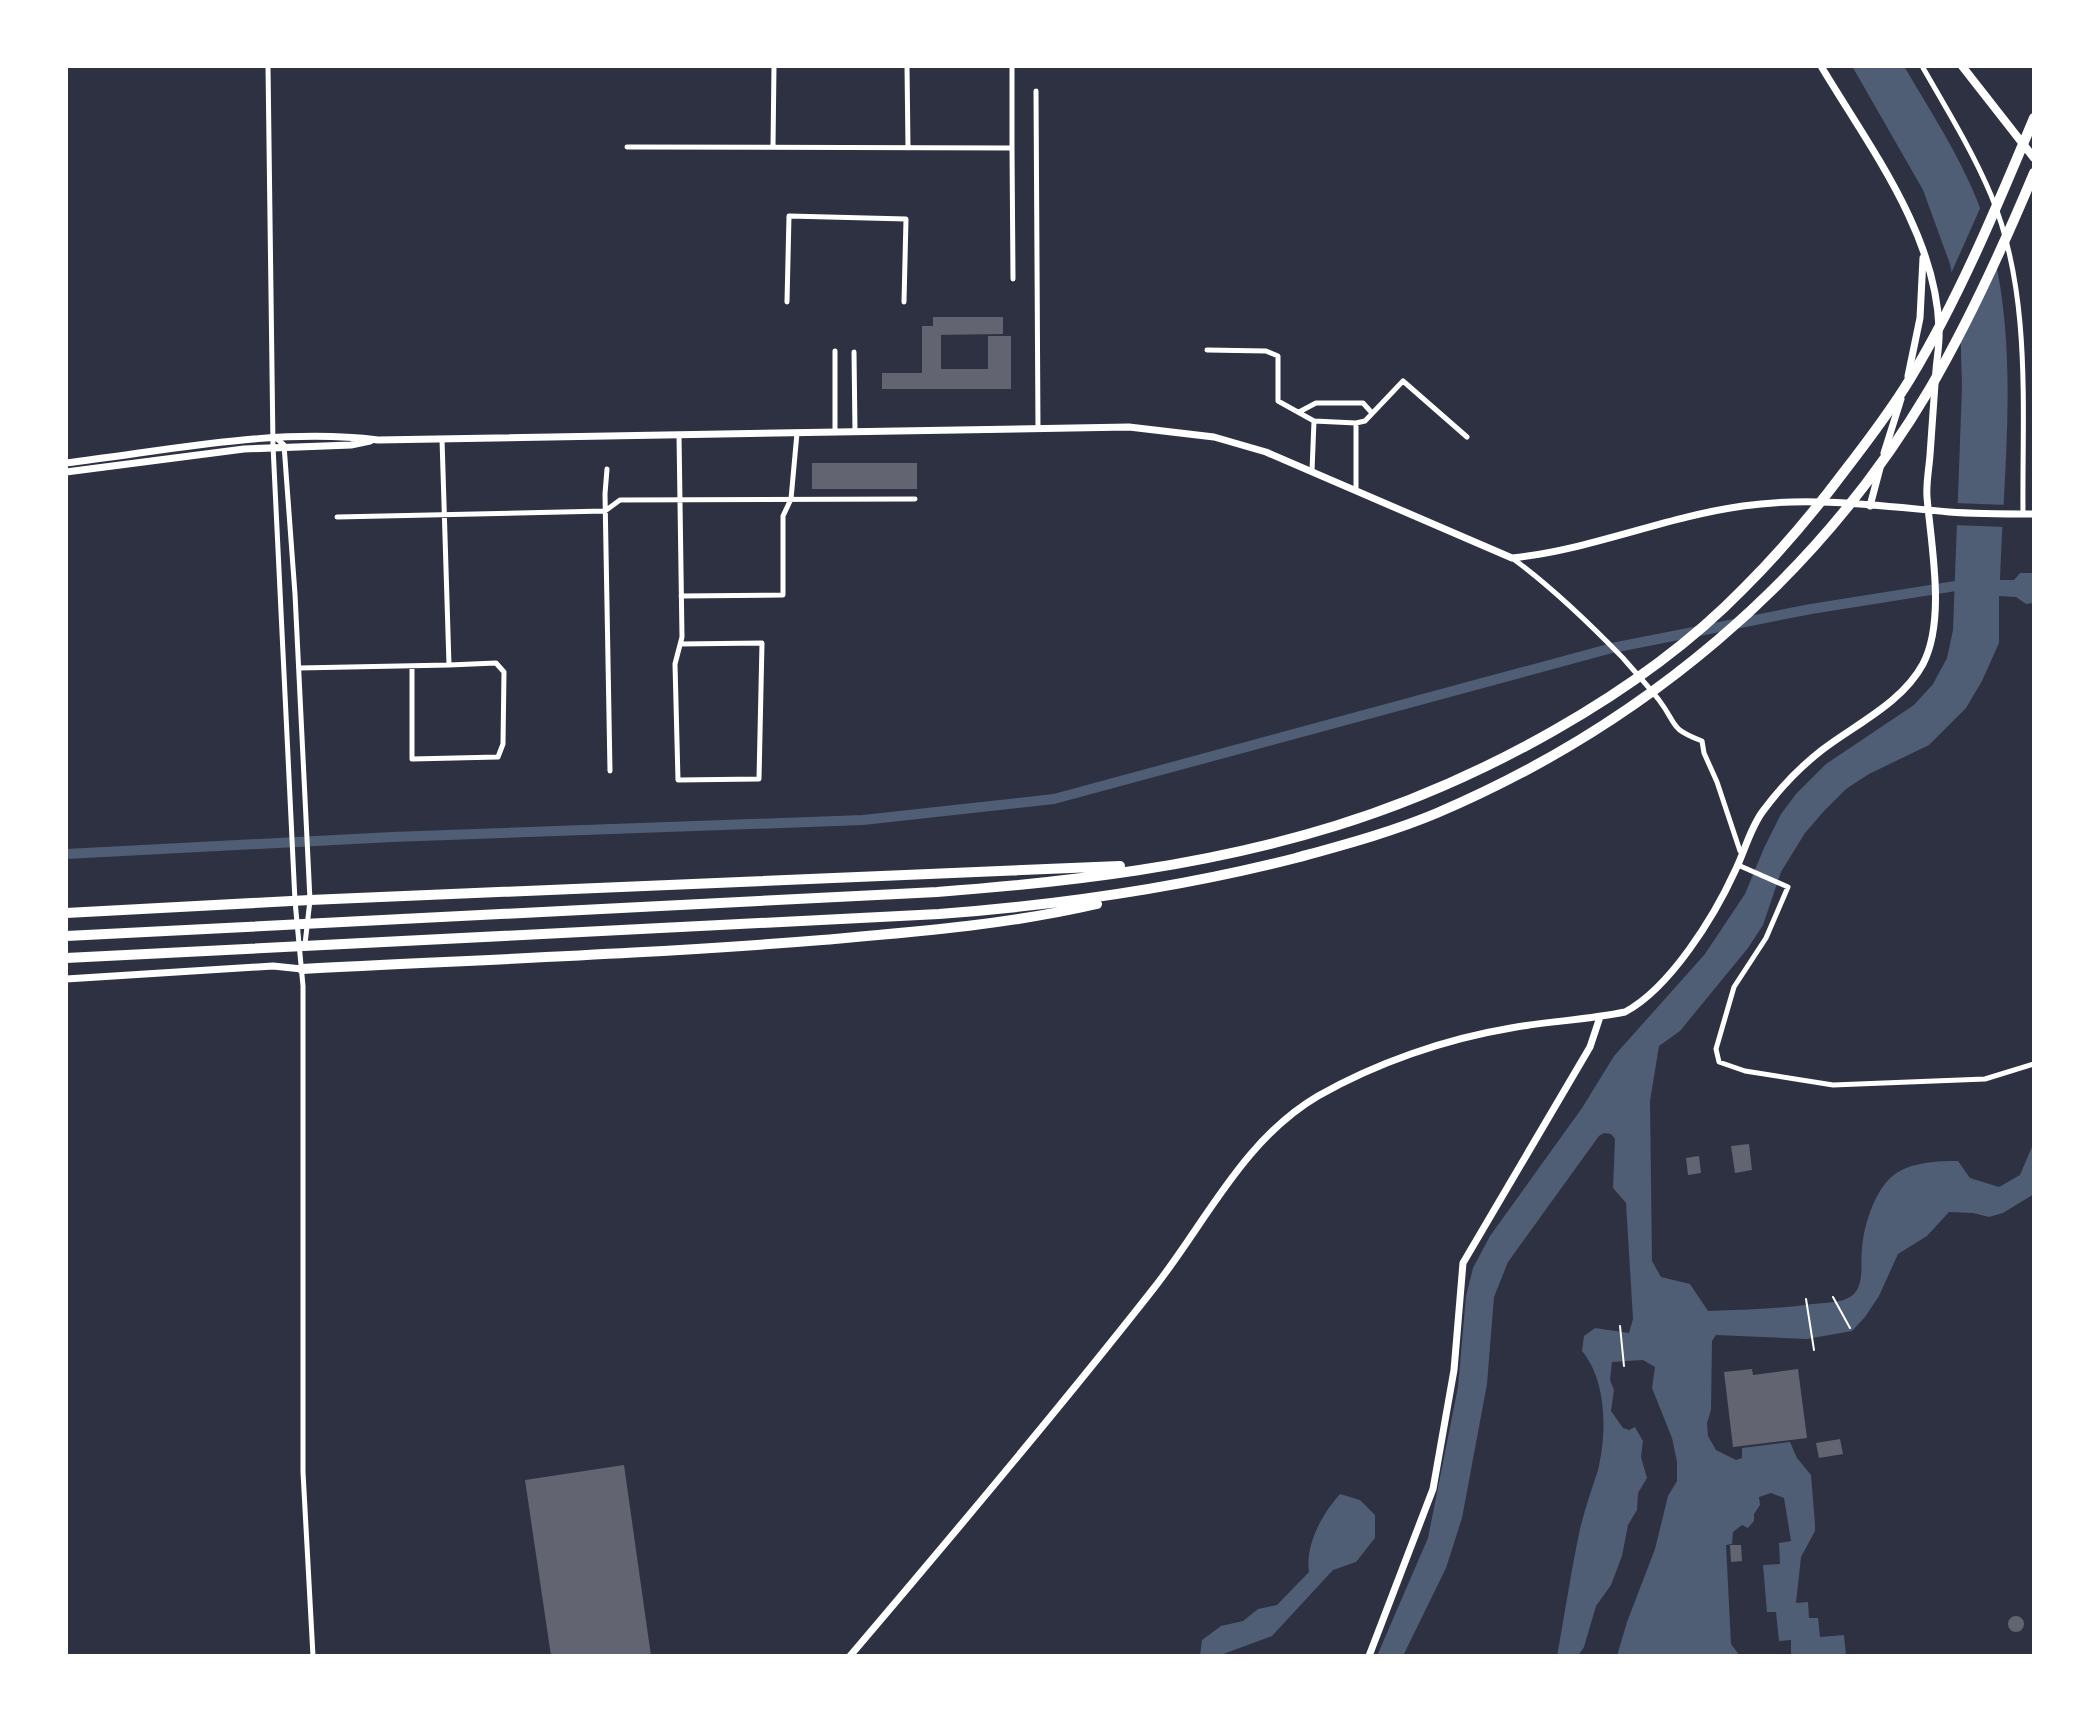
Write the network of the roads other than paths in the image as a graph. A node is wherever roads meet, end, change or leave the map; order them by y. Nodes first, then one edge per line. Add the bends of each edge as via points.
1 (268, 66) edge
2 (774, 66) edge
3 (907, 66) edge
4 (1012, 66) edge
5 (1821, 66) edge
6 (1922, 66) edge
7 (1962, 66) edge
8 (1036, 91) dead end
9 (2034, 118) edge
10 (627, 147) dead end
11 (773, 147) junction
12 (908, 148) junction
13 (1012, 148) junction
14 (2034, 158) edge
15 (2034, 173) edge
16 (1923, 248) junction
17 (1013, 279) dead end
18 (787, 302) dead end
19 (904, 302) dead end
20 (1207, 350) dead end
21 (835, 351) dead end
22 (854, 352) dead end
23 (1299, 412) junction
24 (1372, 413) junction
25 (1314, 421) junction
26 (1356, 423) junction
27 (1038, 429) junction
28 (835, 432) junction
29 (855, 432) junction
30 (797, 433) junction
31 (679, 435) junction
32 (1467, 437) dead end
33 (442, 439) junction
34 (378, 440) junction
35 (274, 442) junction
36 (284, 445) junction
37 (66, 463) edge
38 (607, 469) dead end
39 (1312, 471) junction
40 (66, 472) edge
41 (1356, 490) junction
42 (679, 498) junction
43 (791, 499) junction
44 (915, 499) dead end
45 (1870, 506) junction
46 (1929, 510) junction
47 (605, 511) junction
48 (2023, 514) junction
49 (2034, 514) edge
50 (444, 515) junction
51 (337, 517) dead end
52 (1512, 558) junction
53 (681, 596) junction
54 (680, 644) junction
55 (449, 665) junction
56 (412, 666) junction
57 (299, 668) junction
58 (610, 771) dead end
59 (1740, 851) dead end
60 (1178, 864) junction
61 (1738, 865) junction
62 (1163, 888) junction
63 (310, 900) junction
64 (295, 901) junction
65 (66, 913) edge
66 (66, 936) edge
67 (66, 958) edge
68 (302, 969) junction
69 (66, 979) edge
70 (1600, 1017) junction
71 (2034, 1064) edge
72 (313, 1656) edge
73 (850, 1656) edge
74 (1369, 1656) edge

1 - 35 street
2 - 11 street
3 - 12 street
4 - 13 street
5 - 16 street via 1904,205
6 - 48 street via 1992,197 2007,249 2021,341
7 - 14 main road
8 - 27 street
9 - 60 highway via 1974,255 1910,379 1825,498 1743,590 1660,661 1512,753 1335,826
10 - 11 street
11 - 12 street
12 - 13 street
13 - 17 street
15 - 62 highway via 1953,347 1885,457 1822,537 1754,610 1689,666 1527,771 1435,814 1341,846
16 - 45 street via 1915,348
16 - 46 street via 1939,328
18 - 19 street via 789,216 906,219
20 - 23 street via 1278,356 1278,401
21 - 28 street
22 - 29 street
23 - 24 street via 1316,403 1363,403
23 - 25 street
24 - 26 street
24 - 32 street via 1403,381
25 - 26 street
25 - 39 street
26 - 41 street
27 - 29 street
27 - 39 street via 1179,431 1251,447
28 - 29 street
28 - 30 street
30 - 31 street
30 - 43 street
31 - 33 street
31 - 42 street
33 - 34 street
33 - 50 street
34 - 35 street via 350,436
34 - 36 street
35 - 36 street
35 - 37 street
35 - 40 street
35 - 64 street
36 - 57 street
38 - 47 street
39 - 41 street
41 - 52 street
42 - 43 street
42 - 47 street via 620,500
42 - 53 street
43 - 44 street
43 - 53 street via 783,516 783,595
45 - 46 street
45 - 52 street via 1740,506
46 - 48 street
46 - 61 street via 1935,554 1930,648 1913,679 1784,785 1756,820
47 - 50 street
47 - 58 street
48 - 49 street
50 - 51 street
50 - 55 street
52 - 59 street via 1622,658 1662,703 1676,728 1702,741
53 - 54 street
54 - 54 street via 675,664 678,780 759,779 762,643
55 - 56 street
55 - 56 street via 496,663 504,672 503,744 498,757 412,759
56 - 57 street
57 - 63 street
60 - 63 highway
60 - 66 highway via 937,892
61 - 70 street via 1713,913 1658,987 1625,1012
61 - 71 street via 1788,887 1766,938 1734,987 1716,1049 1719,1062 1833,1085 1985,1079
62 - 67 highway via 939,914
62 - 68 highway via 1046,916 953,929 735,947
63 - 64 highway
63 - 68 street
64 - 65 highway
64 - 68 street
68 - 69 street via 273,966
68 - 72 street via 303,1472
70 - 73 street via 1449,1042 1350,1080 1296,1112 1239,1168 1156,1286
70 - 74 street via 1590,1047 1463,1263 1454,1370 1433,1489

